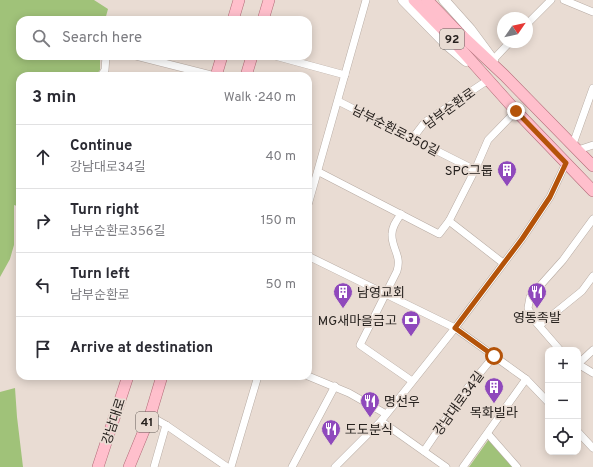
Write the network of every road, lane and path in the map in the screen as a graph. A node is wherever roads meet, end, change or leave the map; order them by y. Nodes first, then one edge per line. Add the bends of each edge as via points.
1 (239, 0) edge
2 (366, 0) edge
3 (403, 0) edge
4 (414, 0) edge
5 (427, 0) edge
6 (444, 0) edge
7 (551, 0) edge
8 (564, 0) edge
9 (269, 2) edge
10 (592, 9) edge
11 (234, 16) edge
12 (264, 16) edge
13 (533, 18) edge
14 (504, 48) edge
15 (106, 60) edge
16 (152, 60) edge
17 (221, 60) edge
18 (251, 60) edge
19 (291, 60) edge
20 (493, 60) junction
21 (104, 72) edge
22 (199, 72) edge
23 (216, 72) edge
24 (247, 72) edge
25 (345, 75) junction
26 (504, 75) junction
27 (488, 80) junction
28 (593, 88) edge
29 (338, 101) junction
30 (516, 111) junction
31 (412, 139) junction
32 (593, 145) edge
33 (575, 147) junction
34 (566, 163) junction
35 (593, 166) edge
36 (475, 170) junction
37 (318, 172) junction
38 (593, 191) edge
39 (312, 192) edge
40 (401, 214) junction
41 (593, 219) edge
42 (448, 221) junction
43 (312, 258) edge
44 (503, 263) junction
45 (593, 276) edge
46 (385, 294) junction
47 (540, 325) junction
48 (455, 328) junction
49 (558, 347) edge
50 (593, 350) edge
51 (494, 356) junction
52 (581, 361) edge
53 (581, 366) edge
54 (593, 373) edge
55 (312, 377) edge
56 (526, 379) junction
57 (127, 380) edge
58 (161, 380) edge
59 (257, 380) edge
60 (412, 381) junction
61 (335, 386) junction
62 (545, 399) edge
63 (386, 414) junction
64 (150, 416) junction
65 (381, 421) junction
66 (166, 425) junction
67 (488, 434) junction
68 (581, 435) edge
69 (593, 448) edge
70 (424, 451) junction
71 (98, 467) edge
72 (129, 467) edge
73 (154, 467) edge
74 (227, 467) edge
75 (231, 467) edge
76 (292, 467) edge
77 (335, 467) edge
78 (446, 467) edge
79 (463, 467) edge
80 (517, 467) edge

1 - 11 main road
2 - 25 street, 남부순환로350길
3 - 27 main road via 447,45
4 - 27 main road, 남부순환로 / 92
5 - 26 main road, 92
6 - 20 main road
7 - 13 street
8 - 10 street
9 - 12 main road
14 - 20 street
15 - 21 street
16 - 22 street
17 - 23 main road
18 - 24 main road
19 - 25 street
20 - 26 main road
25 - 29 street, 남부순환로350길
26 - 33 main road, 92
27 - 30 main road, 남부순환로 / 92
27 - 31 street, 남부순환로 via 425,122
28 - 33 street
29 - 31 street, 남부순환로350길
29 - 37 street, 남부순환로350길
30 - 34 main road, 남부순환로 / 92
30 - 36 street via 488,140
31 - 36 street, 남부순환로350길
32 - 33 street
33 - 35 main road, 92
34 - 38 main road, 남부순환로 / 92
34 - 44 street via 550,197
36 - 42 street
37 - 39 street, 남부순환로350길
37 - 40 street
40 - 42 street via 439,234
40 - 46 street via 392,228 399,263
41 - 47 street via 563,260 530,297 528,308 534,320
42 - 44 street
43 - 46 street
44 - 48 street
45 - 47 street via 582,291
46 - 48 street
46 - 60 street via 360,345
47 - 49 street
48 - 51 street
48 - 60 street
50 - 52 street
51 - 56 street
51 - 70 street, 강남대로34길 via 465,391
53 - 54 street
55 - 61 street
56 - 62 street
56 - 67 street
57 - 71 main road, 강남대로 / 41
58 - 64 main road, 41
59 - 75 street
60 - 63 street
61 - 63 street
61 - 76 street
63 - 65 street
64 - 66 street
64 - 72 main road, 41
65 - 70 street
65 - 77 street
66 - 73 street
66 - 74 street
67 - 79 street
67 - 80 street
68 - 69 street
70 - 78 street

